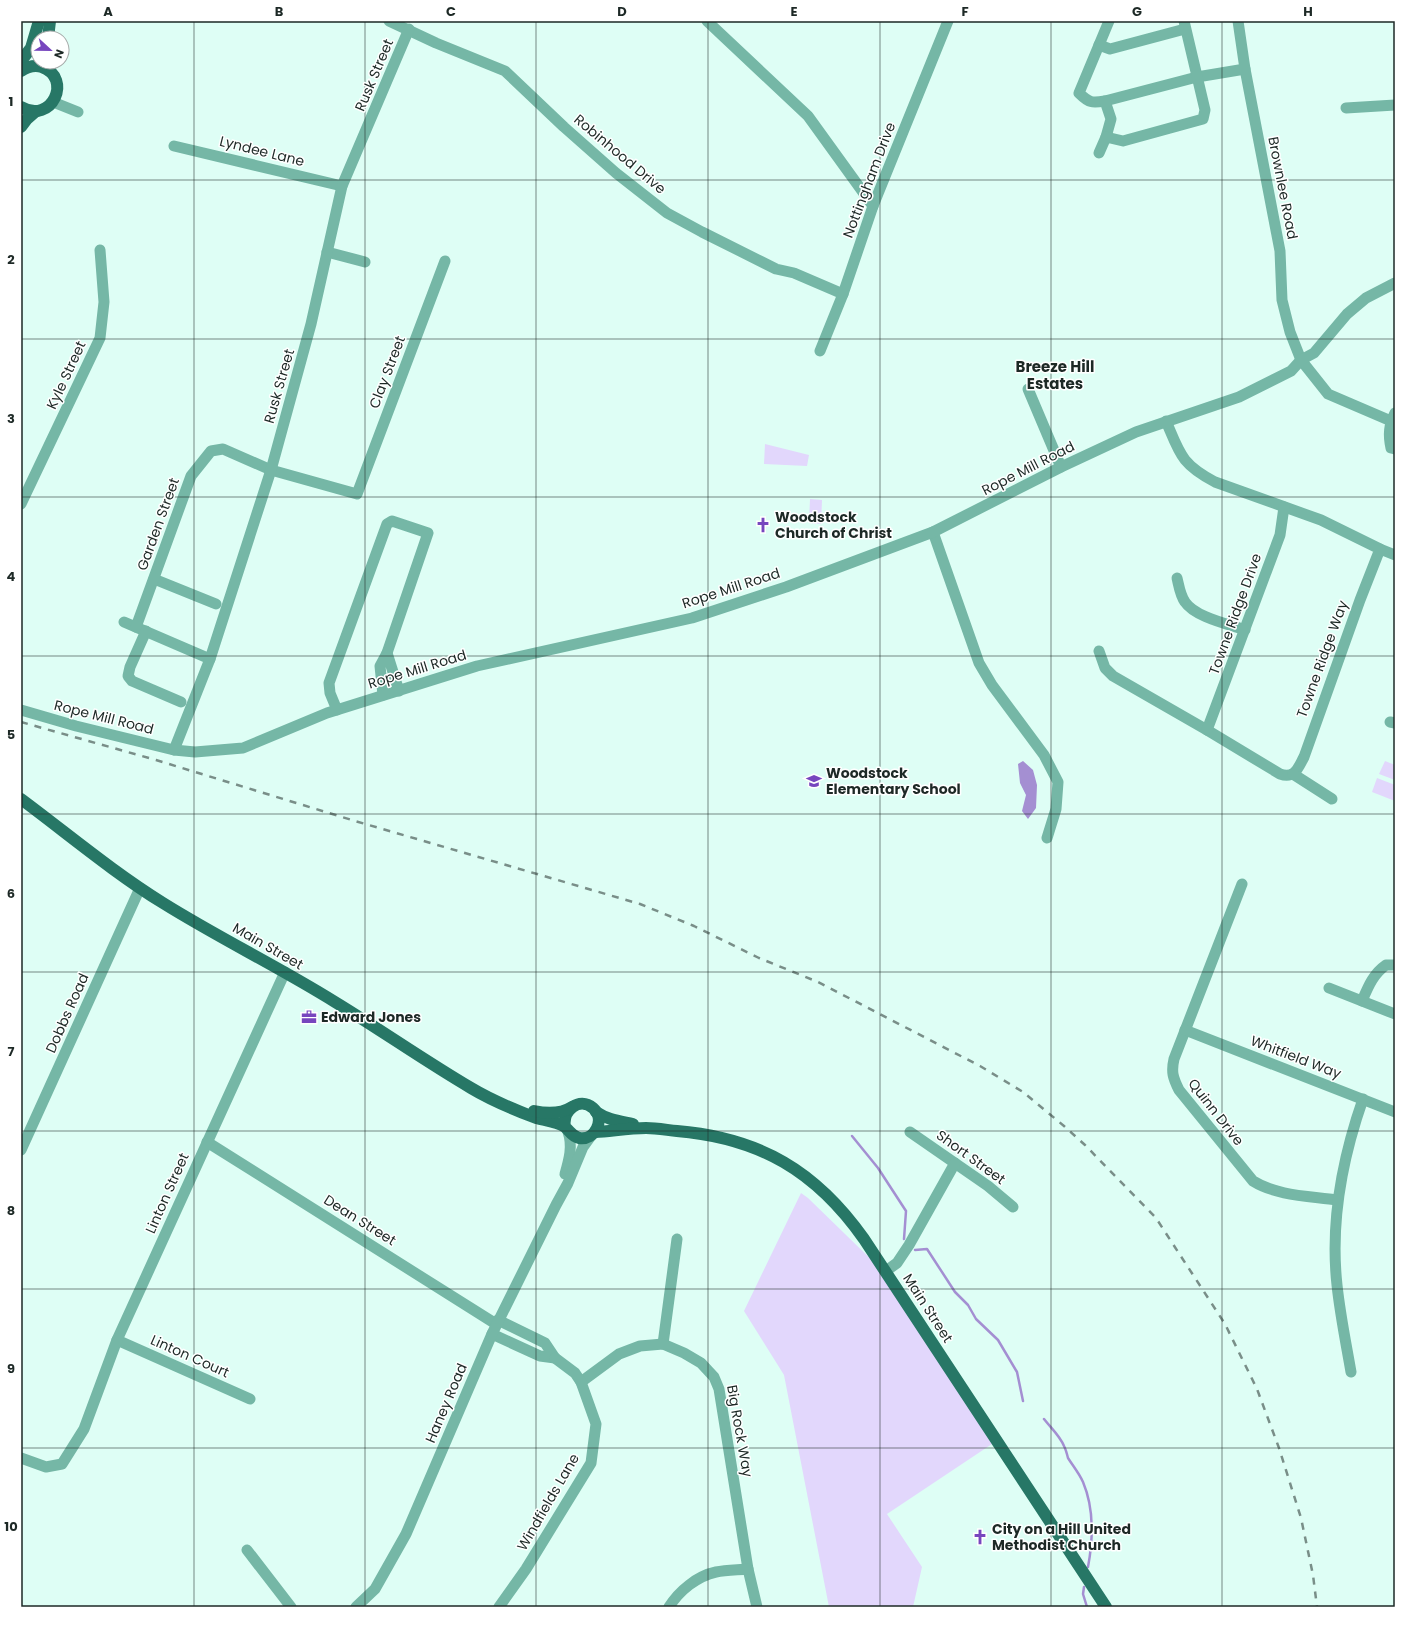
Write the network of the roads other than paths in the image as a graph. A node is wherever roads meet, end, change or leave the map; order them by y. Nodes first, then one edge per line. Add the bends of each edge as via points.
1 (39, 21) edge
2 (389, 21) edge
3 (948, 21) edge
4 (1109, 21) edge
5 (1238, 21) edge
6 (712, 23) edge
7 (1184, 25) edge
8 (410, 30) junction
9 (1099, 45) junction
10 (22, 67) edge
11 (1245, 69) junction
12 (52, 70) edge
13 (53, 75) junction
14 (1198, 77) junction
15 (1105, 101) junction
16 (53, 102) junction
17 (1395, 105) edge
18 (21, 107) edge
19 (1346, 108) dead end
20 (35, 112) junction
21 (78, 112) dead end
22 (21, 127) edge
23 (1106, 137) junction
24 (174, 146) dead end
25 (1099, 153) dead end
26 (342, 186) junction
27 (873, 206) junction
28 (100, 250) dead end
29 (327, 252) junction
30 (445, 261) dead end
31 (365, 262) dead end
32 (1395, 283) edge
33 (843, 294) junction
34 (820, 351) dead end
35 (1300, 360) junction
36 (1028, 389) dead end
37 (1393, 417) edge
38 (1166, 420) junction
39 (1395, 449) edge
40 (1061, 467) junction
41 (271, 470) junction
42 (357, 494) joint
43 (21, 504) edge
44 (1284, 507) junction
45 (933, 532) junction
46 (1380, 549) junction
47 (1395, 555) edge
48 (154, 578) junction
49 (1177, 578) dead end
50 (216, 604) dead end
51 (124, 622) dead end
52 (141, 629) junction
53 (1245, 630) junction
54 (1099, 651) dead end
55 (387, 653) junction
56 (210, 659) junction
57 (398, 691) junction
58 (383, 695) junction
59 (181, 702) dead end
60 (21, 710) edge
61 (337, 710) junction
62 (1207, 730) junction
63 (174, 750) junction
64 (1293, 774) junction
65 (21, 799) edge
66 (1332, 799) dead end
67 (1047, 838) dead end
68 (1242, 884) dead end
69 (140, 888) junction
70 (1395, 965) edge
71 (285, 972) junction
72 (1329, 988) dead end
73 (1362, 1001) junction
74 (1395, 1014) edge
75 (1185, 1030) junction
76 (1363, 1099) junction
77 (573, 1106) junction
78 (513, 1107) junction
79 (596, 1112) junction
80 (1395, 1112) edge
81 (647, 1128) junction
82 (567, 1129) junction
83 (910, 1132) dead end
84 (593, 1134) junction
85 (207, 1142) junction
86 (21, 1150) edge
87 (955, 1163) junction
88 (1337, 1200) junction
89 (556, 1205) junction
90 (1014, 1207) dead end
91 (677, 1239) dead end
92 (886, 1271) junction
93 (496, 1326) junction
94 (117, 1340) junction
95 (663, 1344) junction
96 (555, 1358) junction
97 (1351, 1372) dead end
98 (581, 1382) junction
99 (250, 1399) dead end
100 (21, 1458) edge
101 (247, 1550) dead end
102 (748, 1569) junction
103 (291, 1607) edge
104 (356, 1607) edge
105 (499, 1607) edge
106 (669, 1607) edge
107 (757, 1607) edge
108 (1106, 1607) edge

1 - 10 main road
2 - 8 street, Robinhood Drive
3 - 27 street, Nottingham Drive
4 - 9 street
5 - 11 street, Brownlee Road
6 - 27 street via 808,116
7 - 9 street via 1110,49
7 - 14 street
8 - 26 street, Rusk Street
8 - 33 street, Robinhood Drive via 505,71 616,174 667,213 776,269 794,273
9 - 15 street via 1079,92 1086,100
10 - 13 main road via 40,67
11 - 14 street
11 - 35 street, Brownlee Road via 1280,251 1285,317
12 - 13 main road
13 - 16 main road via 57,88
14 - 15 street
14 - 23 street via 1205,110 1203,119 1123,142
15 - 23 street via 1112,119
16 - 20 main road
16 - 21 street
17 - 19 street
18 - 20 main road
20 - 22 main road
23 - 25 street
24 - 26 street, Lyndee Lane
26 - 29 street, Rusk Street
27 - 33 street, Nottingham Drive
28 - 43 street, Kyle Street via 104,302 100,338
29 - 31 street
29 - 41 street, Rusk Street via 311,324
30 - 42 street, Clay Street
32 - 35 street, Rope Mill Road via 1366,298 1347,314 1314,352
33 - 34 street, Nottingham Drive
35 - 37 street via 1328,394
35 - 38 street, Rope Mill Road via 1292,371 1239,397
36 - 40 street
37 - 39 street via 1388,434 1391,448
38 - 40 street, Rope Mill Road
38 - 44 street via 1177,448 1193,469 1215,482
40 - 45 street, Rope Mill Road
41 - 42 street, Garden Street
41 - 48 street, Garden Street via 223,449 211,451 191,476
41 - 56 street, Rusk Street
44 - 46 street via 1320,520
44 - 53 street, Towne Ridge Drive via 1280,535
45 - 57 street, Rope Mill Road via 794,584 692,618 477,666
45 - 67 street via 979,663 992,685 1044,755 1058,782 1056,809
46 - 47 street
46 - 64 street, Towne Ridge Way via 1304,757
48 - 50 street
48 - 52 street, Garden Street
49 - 53 street via 1182,597 1191,609
51 - 52 street
52 - 56 street
52 - 59 street, Garden Street via 128,676 132,681
53 - 62 street, Towne Ridge Drive
54 - 62 street via 1105,668 1113,676
55 - 57 street
55 - 58 street via 380,666
55 - 61 street via 428,533 392,521 387,524 329,683
56 - 63 street, Rusk Street
57 - 58 street, Rope Mill Road
58 - 61 street, Rope Mill Road
60 - 63 street, Rope Mill Road
61 - 63 street, Rope Mill Road via 243,748 195,752
62 - 64 street via 1280,774
64 - 66 street
65 - 69 main road, Main Street
68 - 75 street, Quinn Drive
69 - 71 main road, Main Street
69 - 86 street, Dobbs Road
70 - 73 street via 1386,965 1376,973
71 - 78 main road, Main Street via 480,1094
71 - 85 street, Linton Street
72 - 73 street
73 - 74 street
75 - 76 street, Whitfield Way
75 - 88 street, Quinn Drive via 1171,1069 1172,1078 1246,1175 1267,1189
76 - 80 street, Whitfield Way
76 - 88 street via 1352,1132
77 - 78 main road, Main Street via 558,1113
77 - 79 main road, Main Street via 586,1104
77 - 82 main road via 566,1115
78 - 82 main road, Main Street
79 - 81 main road, Main Street via 615,1121
79 - 84 main road via 599,1122
81 - 84 main road, Main Street
81 - 92 main road, Main Street via 721,1137 750,1146 787,1164 817,1185 841,1208
82 - 84 main road, Main Street via 578,1138
82 - 89 street, Haney Road via 571,1140 570,1152
83 - 87 street, Short Street
84 - 89 street, Haney Road via 583,1147
85 - 93 street, Dean Street
85 - 94 street, Linton Street
87 - 90 street, Short Street
87 - 92 street via 909,1245 897,1263
88 - 97 street via 1337,1285
89 - 93 street, Haney Road
91 - 95 street
92 - 108 main road, Main Street
93 - 96 street via 540,1356
93 - 96 street via 545,1343
93 - 104 street, Haney Road via 406,1534 375,1589
94 - 99 street, Linton Court
94 - 100 street, Linton Street via 84,1430 62,1464 46,1467
95 - 98 street, Big Rock Way via 640,1346 619,1354
95 - 102 street, Big Rock Way via 701,1363 714,1377 719,1389
96 - 98 street
98 - 105 street, Windfields Lane via 596,1424 591,1463 526,1569
101 - 103 street
102 - 106 street via 715,1572 692,1582
102 - 107 street, Big Rock Way

